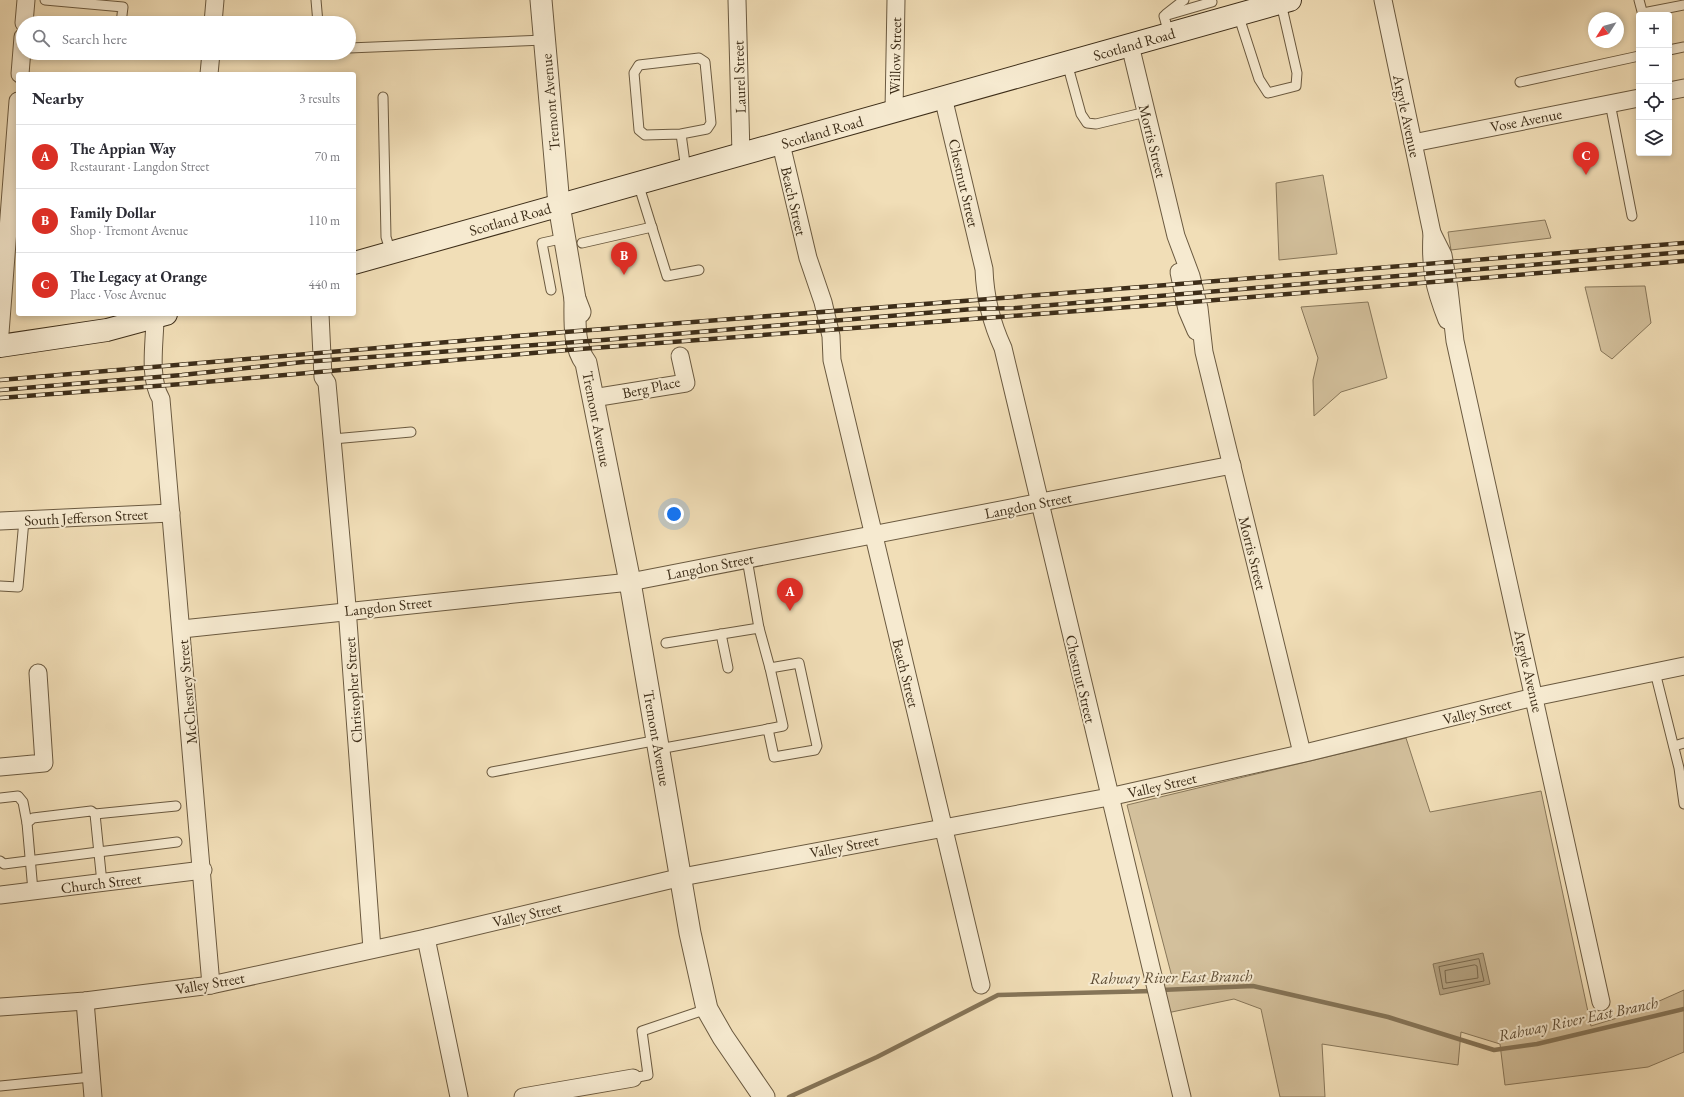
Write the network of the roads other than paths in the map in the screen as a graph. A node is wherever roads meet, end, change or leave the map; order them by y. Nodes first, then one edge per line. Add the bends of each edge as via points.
1 (26, 0) edge
2 (45, 0) edge
3 (215, 0) edge
4 (316, 0) edge
5 (541, 0) edge
6 (737, 0) edge
7 (896, 0) edge
8 (1184, 0) edge
9 (1383, 0) edge
10 (1639, 0) edge
11 (1285, 1) edge
12 (1684, 5) edge
13 (1213, 8) edge
14 (1245, 9) edge
15 (1642, 12) edge
16 (1652, 12) edge
17 (25, 16) edge
18 (122, 16) edge
19 (214, 16) edge
20 (317, 16) edge
21 (1166, 25) junction
22 (544, 40) junction
23 (1130, 45) junction
24 (1684, 47) edge
25 (356, 48) edge
26 (1672, 49) edge
27 (1636, 57) edge
28 (21, 60) edge
29 (210, 60) edge
30 (1067, 63) junction
31 (20, 72) edge
32 (209, 72) edge
33 (1520, 82) dead end
34 (1684, 88) edge
35 (1672, 91) edge
36 (383, 97) dead end
37 (943, 97) junction
38 (1636, 99) edge
39 (1610, 103) junction
40 (894, 111) junction
41 (1146, 112) junction
42 (16, 127) edge
43 (681, 134) junction
44 (1413, 143) junction
45 (780, 144) junction
46 (741, 154) junction
47 (686, 170) junction
48 (638, 183) junction
49 (559, 205) junction
50 (1632, 216) dead end
51 (652, 227) junction
52 (573, 241) junction
53 (391, 253) junction
54 (356, 262) edge
55 (699, 270) dead end
56 (551, 290) dead end
57 (161, 316) edge
58 (321, 316) edge
59 (0, 333) edge
60 (0, 346) edge
61 (680, 356) dead end
62 (592, 398) junction
63 (411, 432) dead end
64 (333, 438) junction
65 (1232, 465) junction
66 (1039, 503) junction
67 (171, 512) junction
68 (24, 520) junction
69 (0, 521) edge
70 (873, 535) junction
71 (747, 559) junction
72 (630, 582) junction
73 (0, 586) edge
74 (347, 610) junction
75 (759, 628) junction
76 (182, 629) junction
77 (721, 634) junction
78 (666, 643) dead end
79 (1684, 666) edge
80 (728, 668) dead end
81 (770, 668) junction
82 (1655, 672) junction
83 (38, 673) dead end
84 (1534, 697) junction
85 (768, 729) junction
86 (1684, 743) edge
87 (659, 744) junction
88 (1674, 746) junction
89 (1302, 753) junction
90 (0, 767) edge
91 (492, 772) dead end
92 (1109, 797) junction
93 (0, 798) edge
94 (1684, 804) edge
95 (176, 806) dead end
96 (95, 814) junction
97 (28, 823) junction
98 (944, 827) junction
99 (177, 842) dead end
100 (99, 852) junction
101 (0, 861) edge
102 (31, 861) junction
103 (203, 870) junction
104 (682, 877) junction
105 (102, 883) junction
106 (33, 891) junction
107 (0, 895) edge
108 (426, 938) junction
109 (372, 949) junction
110 (211, 985) junction
111 (981, 985) dead end
112 (85, 1001) junction
113 (1601, 1002) dead end
114 (0, 1007) edge
115 (707, 1009) junction
116 (91, 1077) junction
117 (633, 1078) joint
118 (0, 1086) edge
119 (763, 1096) edge
120 (93, 1097) edge
121 (459, 1097) edge
122 (523, 1097) edge
123 (1182, 1097) edge

1 - 17 street
2 - 18 lane via 123,7
3 - 19 street
4 - 20 lane
5 - 22 street, Tremont Avenue
6 - 46 street, Laurel Street
7 - 40 street, Willow Street
8 - 21 lane
9 - 44 street, Argyle Avenue
10 - 15 lane
11 - 14 main road, Scotland Road
11 - 14 lane via 1297,73 1296,86 1268,93 1259,79
12 - 16 lane
13 - 14 main road, Scotland Road
13 - 21 main road, Scotland Road
21 - 23 main road, Scotland Road
22 - 25 lane
22 - 49 street, Tremont Avenue
23 - 30 main road, Scotland Road
23 - 41 street, Morris Street
24 - 26 lane
27 - 33 lane
28 - 31 street
29 - 32 street
30 - 37 main road, Scotland Road
30 - 41 lane via 1081,114 1087,123 1096,124
34 - 35 street
36 - 53 lane via 386,237
37 - 40 main road, Scotland Road
37 - 66 street, Chestnut Street via 984,269 986,300 992,325 1003,348
38 - 39 street, Vose Avenue
39 - 44 street, Vose Avenue
39 - 50 lane
40 - 45 main road, Scotland Road
41 - 65 street, Morris Street via 1176,236 1179,276 1187,310 1204,352
42 - 59 street
43 - 43 lane via 706,129 711,123 705,62 699,58 639,65 634,73 639,130 645,136
43 - 47 lane
44 - 84 street, Argyle Avenue via 1432,233 1430,258 1435,290 1455,341
45 - 46 main road, Scotland Road
45 - 70 street, Beach Street via 808,258 821,338 832,360
46 - 47 main road, Scotland Road
47 - 48 main road, Scotland Road
48 - 49 main road, Scotland Road
48 - 51 lane
49 - 52 street, Tremont Avenue
49 - 53 main road, Scotland Road
51 - 52 lane
51 - 55 lane via 668,276
52 - 56 lane via 542,243
52 - 62 street, Tremont Avenue via 575,326 581,356 586,363
53 - 54 main road, Scotland Road
57 - 60 main road via 107,330
57 - 67 street, McChesney Street via 154,364 157,392 161,399
58 - 64 street, Christopher Street via 323,377 328,383
61 - 62 street, Berg Place via 686,383
62 - 72 street, Tremont Avenue
63 - 64 lane
64 - 74 street, Christopher Street
65 - 66 street, Langdon Street
65 - 89 street, Morris Street
66 - 70 street, Langdon Street
66 - 92 street, Chestnut Street
67 - 68 street, South Jefferson Street
67 - 76 street, McChesney Street
68 - 69 street, South Jefferson Street
68 - 73 lane via 18,586
70 - 71 street, Langdon Street
70 - 98 street, Beach Street
71 - 72 street, Langdon Street
71 - 75 lane
72 - 74 street, Langdon Street
72 - 87 street, Tremont Avenue
74 - 76 street, Langdon Street
74 - 109 street, Christopher Street
75 - 77 lane
75 - 81 lane
76 - 103 street, McChesney Street
77 - 78 lane
77 - 80 lane
79 - 82 street, Valley Street
81 - 85 lane via 782,726
81 - 85 lane via 799,663 817,746 815,750 774,757
82 - 84 street, Valley Street
82 - 88 lane
83 - 90 street via 44,763
84 - 89 street, Valley Street
84 - 113 street, Argyle Avenue
85 - 87 lane
86 - 88 lane
87 - 91 lane
87 - 104 street, Tremont Avenue
88 - 94 lane
89 - 92 street, Valley Street
92 - 98 street, Valley Street
92 - 123 street, Chestnut Street
93 - 97 lane via 18,796 23,802
95 - 96 lane
96 - 97 lane via 91,811 32,818
96 - 100 lane
97 - 102 lane
98 - 104 street, Valley Street
98 - 111 street, Beach Street
99 - 100 lane
100 - 102 lane
100 - 105 lane
101 - 102 lane via 4,864
102 - 106 lane
103 - 105 street, Church Street
103 - 110 street, McChesney Street
104 - 108 street, Valley Street
104 - 115 street, Tremont Avenue via 690,933
105 - 106 street, Church Street
106 - 107 street, Church Street
108 - 109 street, Valley Street
108 - 121 street
109 - 110 street, Valley Street
110 - 112 street, Valley Street
112 - 114 street, Valley Street
112 - 116 street
115 - 117 lane via 642,1031 648,1075
115 - 119 street, Tremont Avenue
116 - 118 lane
116 - 120 street
117 - 122 street

